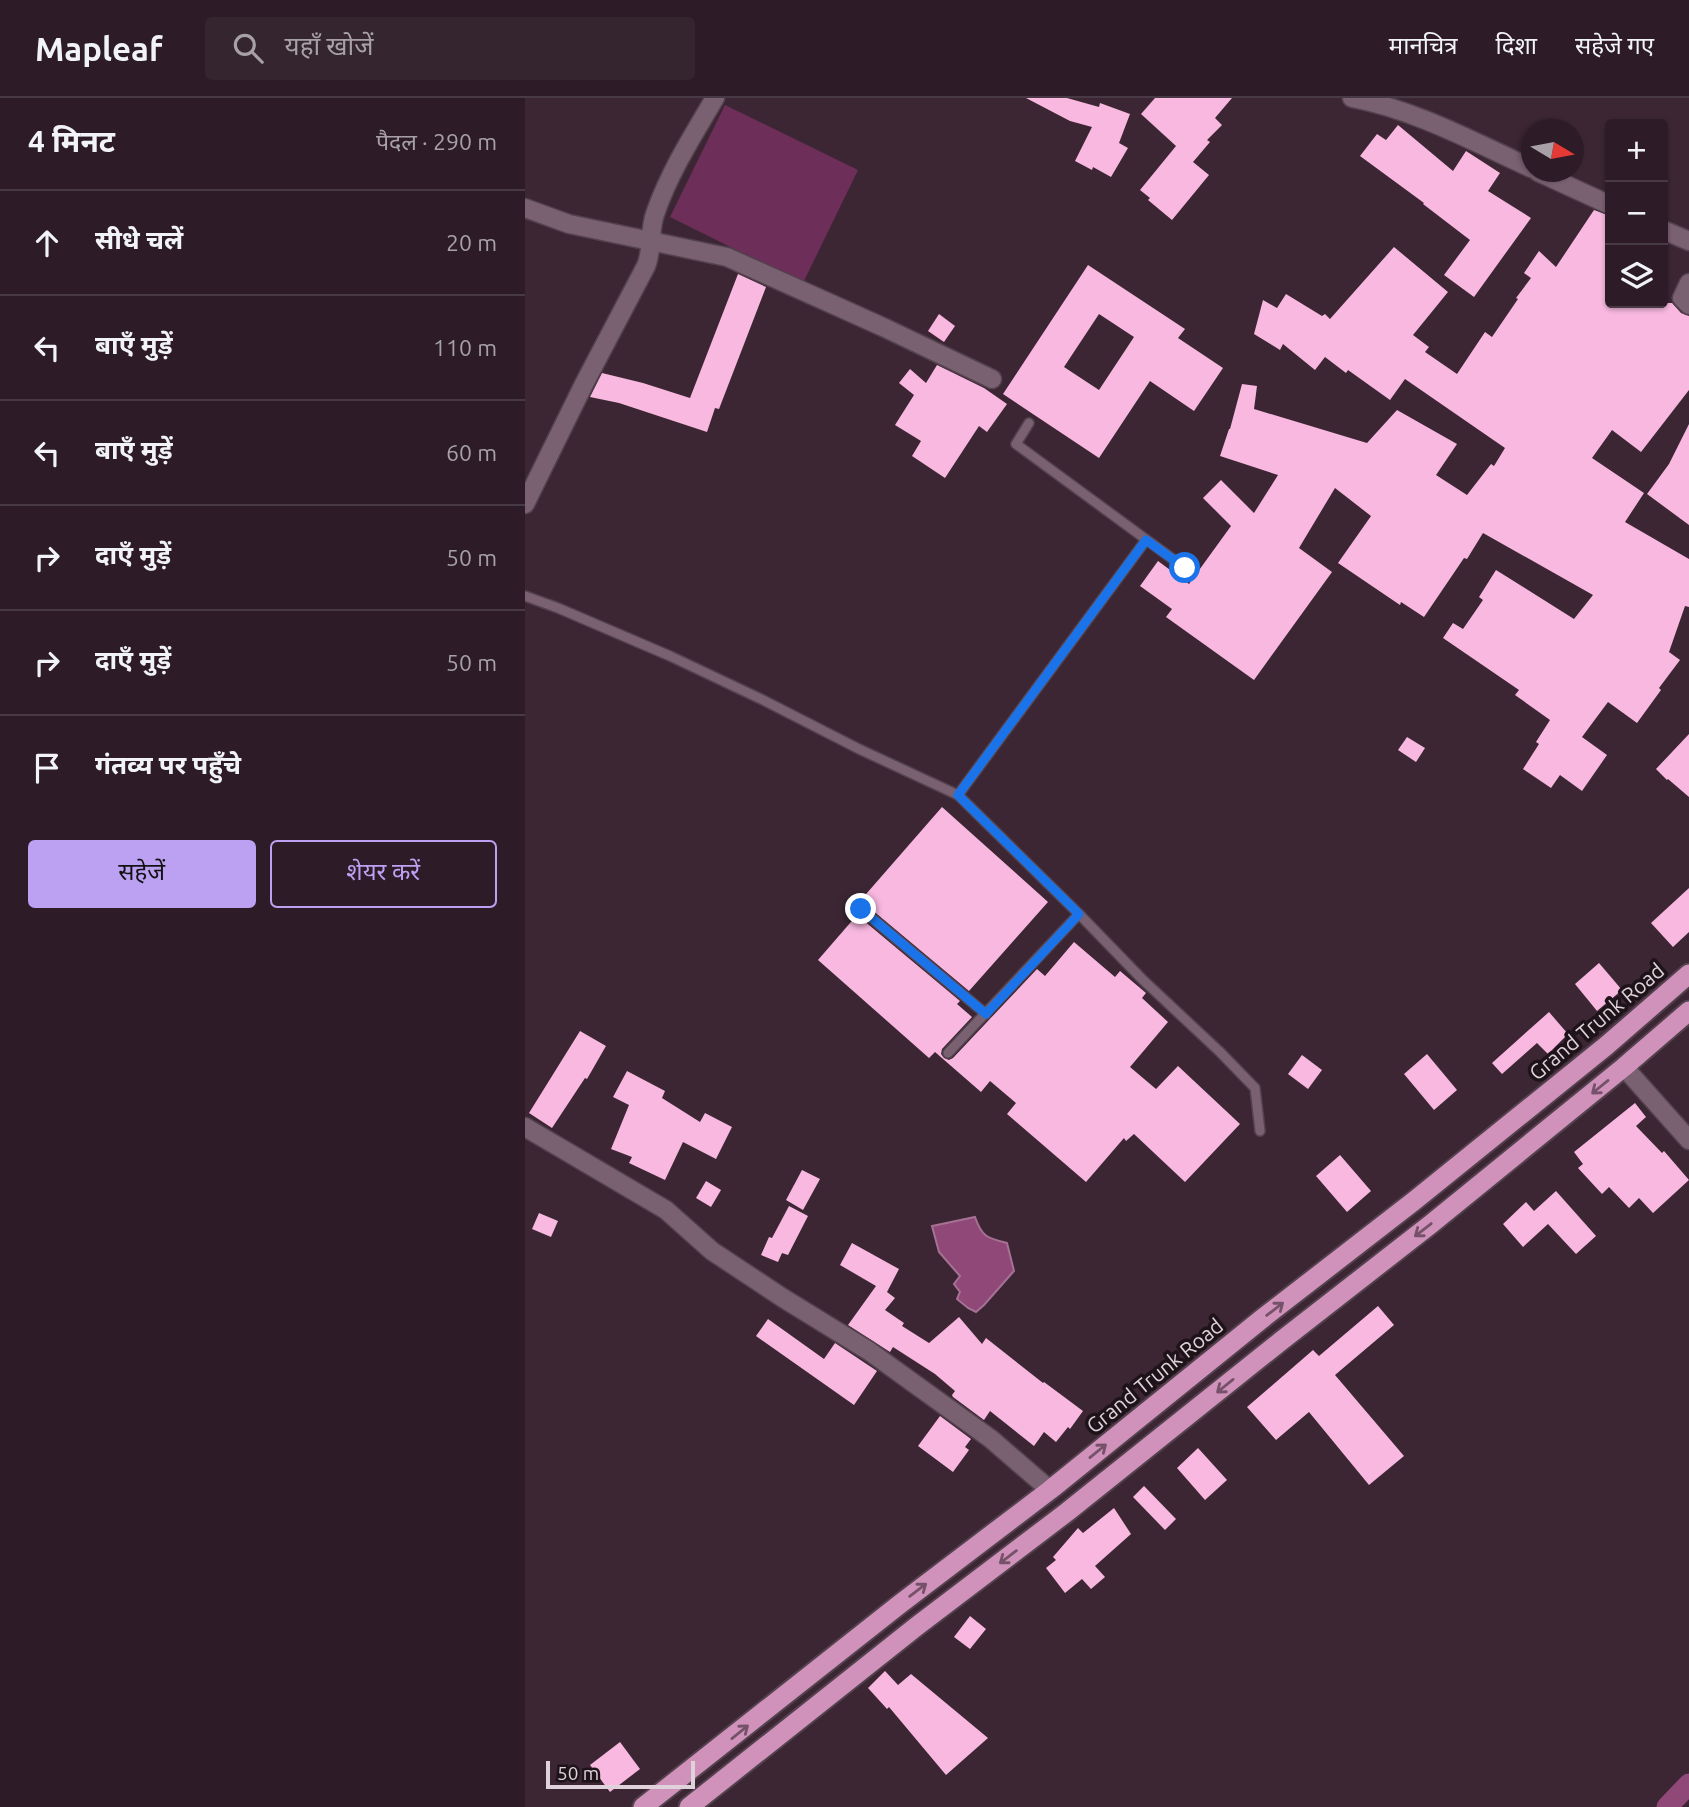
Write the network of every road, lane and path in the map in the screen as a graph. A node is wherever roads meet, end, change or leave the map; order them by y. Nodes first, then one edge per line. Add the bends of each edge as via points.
1 (715, 98) edge
2 (1352, 98) edge
3 (1521, 163) edge
4 (1560, 182) edge
5 (1605, 203) edge
6 (525, 208) edge
7 (1668, 232) edge
8 (650, 241) junction
9 (1689, 241) edge
10 (1689, 283) edge
11 (1689, 304) edge
12 (992, 379) dead end
13 (1029, 423) dead end
14 (525, 505) edge
15 (1146, 540) junction
16 (1185, 568) dead end
17 (525, 596) edge
18 (958, 795) junction
19 (861, 909) dead end
20 (1079, 914) junction
21 (1689, 974) edge
22 (1689, 1011) edge
23 (986, 1014) junction
24 (949, 1054) dead end
25 (1624, 1068) junction
26 (1531, 1107) junction
27 (525, 1127) edge
28 (1550, 1128) junction
29 (1260, 1130) dead end
30 (1689, 1140) edge
31 (1330, 1267) junction
32 (1347, 1289) junction
33 (1050, 1490) junction
34 (1012, 1518) junction
35 (1031, 1539) junction
36 (701, 1762) junction
37 (720, 1783) junction
38 (643, 1807) edge
39 (689, 1807) edge

1 - 8 street via 673,172 654,215
2 - 3 street via 1414,116
4 - 5 street
6 - 8 street via 569,225
7 - 9 street
8 - 12 street via 727,257
8 - 14 street via 646,266
10 - 11 street via 1682,298
13 - 15 lane via 1016,444
15 - 16 lane
15 - 18 lane
17 - 18 lane via 670,656
18 - 20 lane
19 - 23 lane
20 - 23 lane
20 - 29 lane via 1255,1088
21 - 26 highway, Grand Trunk Road
22 - 25 highway
23 - 24 lane
25 -> 28 highway
25 - 30 street
26 - 28 highway
26 - 31 highway, Grand Trunk Road
27 - 33 street via 666,1210 712,1251 869,1351 991,1439
28 -> 32 highway
31 - 32 highway
33 -> 31 highway, Grand Trunk Road
32 -> 35 highway
33 - 34 highway, Grand Trunk Road
34 - 35 highway
36 -> 34 highway, Grand Trunk Road
35 -> 37 highway
36 - 37 highway
36 - 38 highway, Grand Trunk Road
37 - 39 highway

